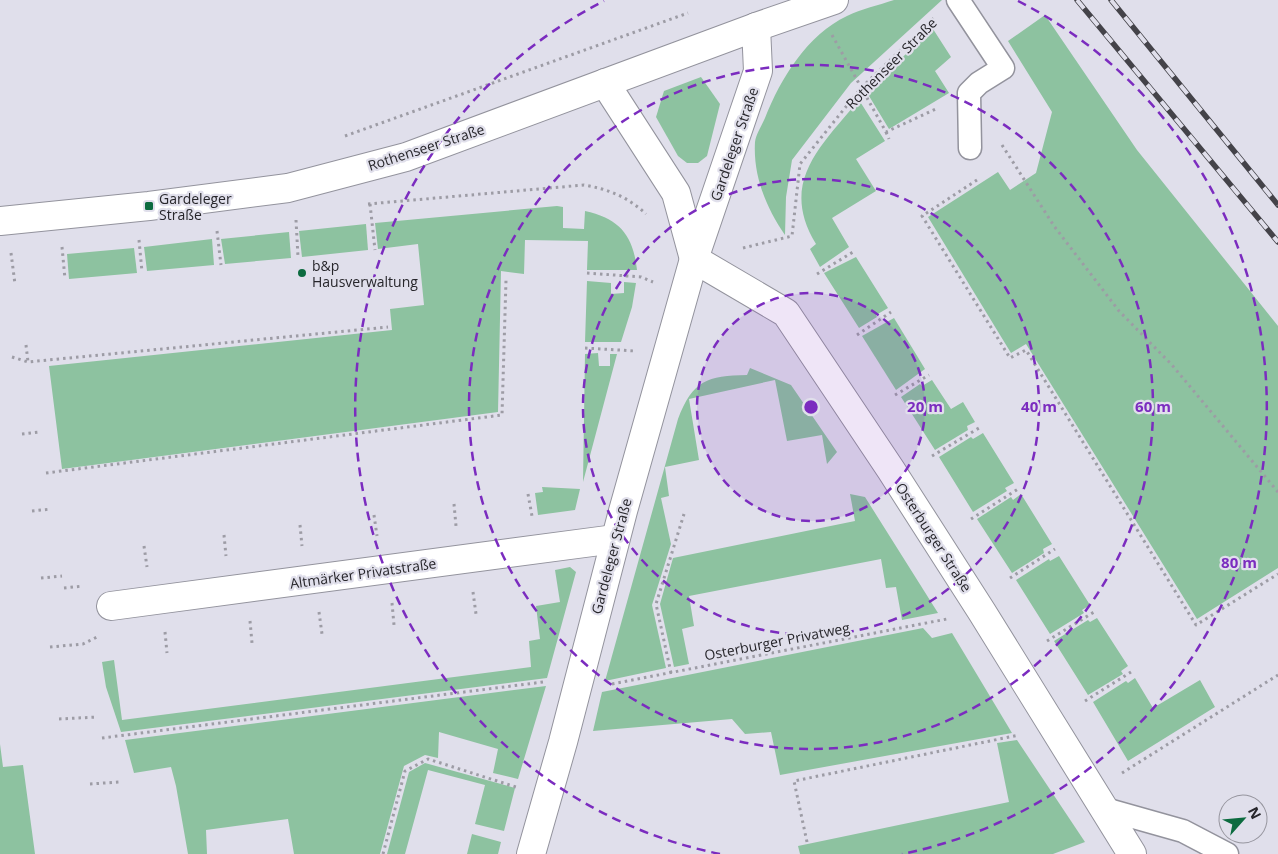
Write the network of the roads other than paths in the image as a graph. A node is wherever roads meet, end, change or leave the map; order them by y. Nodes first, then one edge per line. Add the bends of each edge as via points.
1 (825, 3) edge
2 (949, 6) edge
3 (756, 27) junction
4 (605, 84) junction
5 (970, 148) road end
6 (0, 220) edge
7 (694, 259) junction
8 (615, 539) junction
9 (111, 606) dead end
10 (1099, 800) junction
11 (531, 854) edge
12 (1132, 854) edge
13 (1227, 854) edge

1 - 3 street, Rothenseer Straße
2 - 5 lane via 1003,68 969,93
3 - 4 street, Rothenseer Straße
3 - 7 street, Gardeleger Straße via 758,71
4 - 6 street, Rothenseer Straße via 406,158 288,188 149,206
4 - 7 street via 676,193
7 - 8 street, Gardeleger Straße via 674,291 668,352
7 - 10 street, Osterburger Straße via 786,313 891,470
8 - 9 street, Altmärker Privatstraße
8 - 11 street, Gardeleger Straße
10 - 12 street, Osterburger Straße
10 - 13 lane via 1183,831

